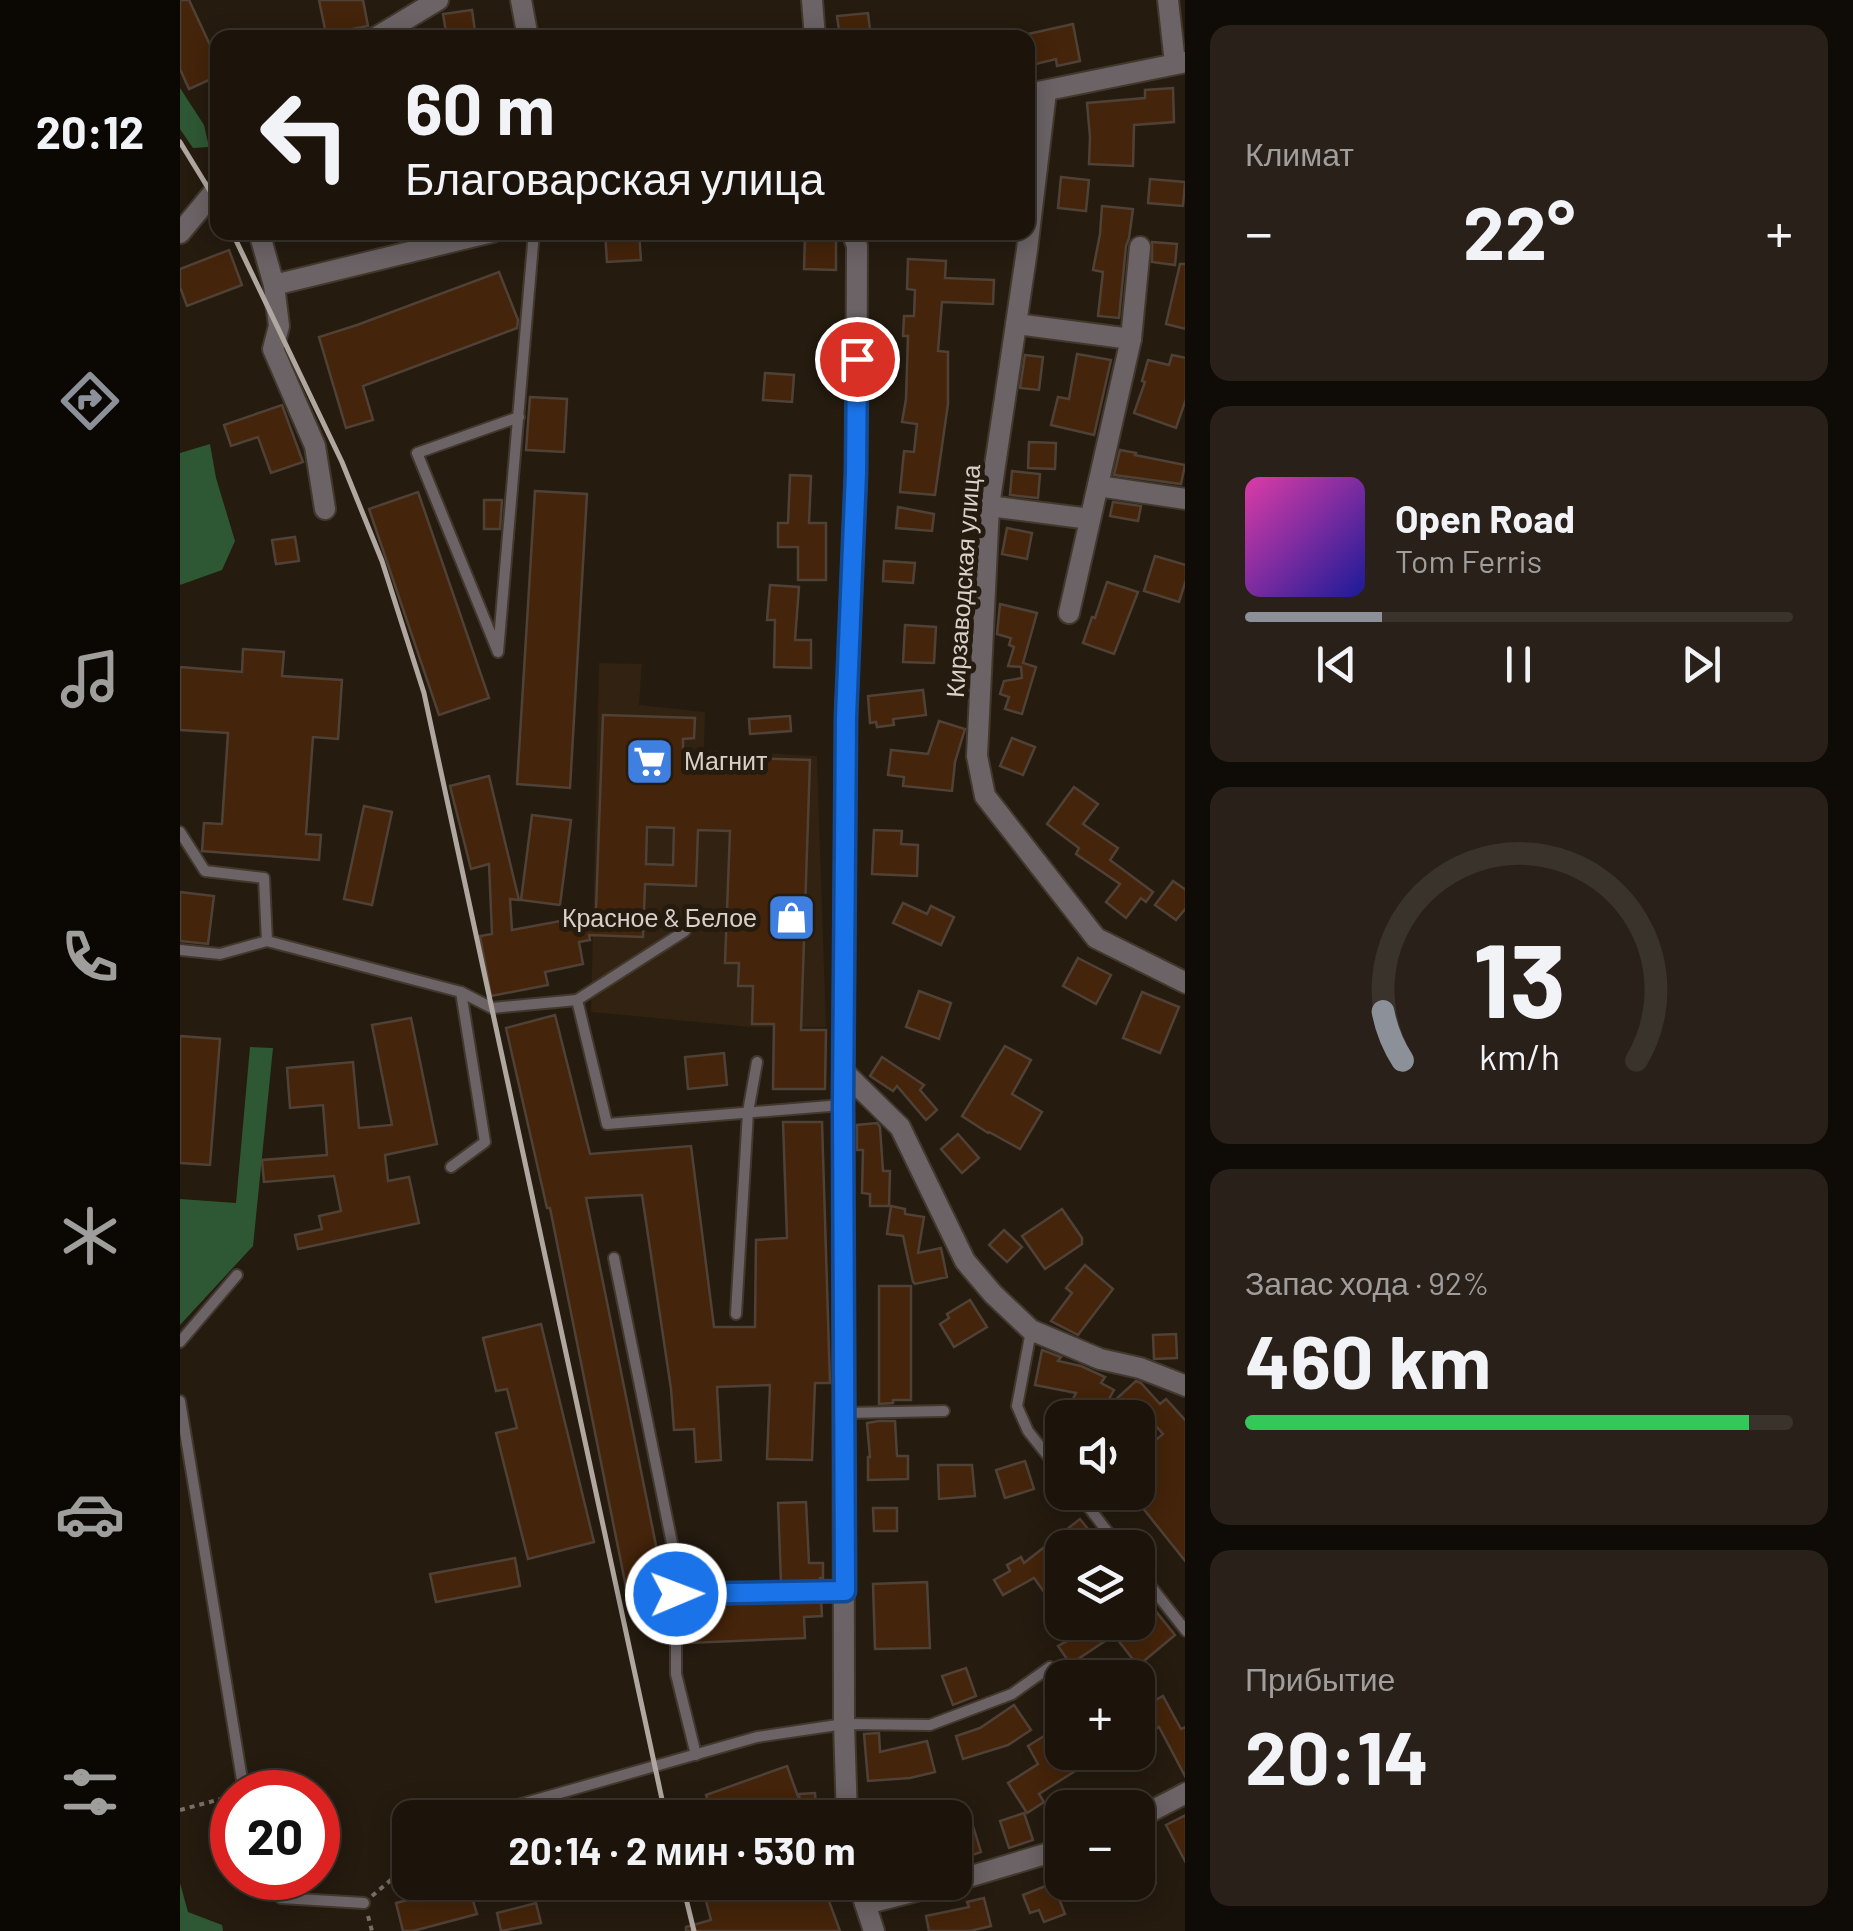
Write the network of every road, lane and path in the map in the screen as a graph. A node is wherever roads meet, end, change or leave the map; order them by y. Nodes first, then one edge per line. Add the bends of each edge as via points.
1 (438, 0) edge
2 (521, 0) edge
3 (812, 0) edge
4 (1168, 0) edge
5 (388, 30) edge
6 (527, 30) edge
7 (815, 30) edge
8 (1180, 62) edge
9 (1037, 93) edge
10 (210, 196) edge
11 (180, 232) edge
12 (262, 240) edge
13 (459, 240) edge
14 (533, 240) edge
15 (855, 240) edge
16 (1024, 240) edge
17 (1140, 247) dead end
18 (274, 285) junction
19 (1016, 324) junction
20 (1130, 339) junction
21 (520, 417) junction
22 (1098, 486) junction
23 (1185, 499) edge
24 (990, 506) junction
25 (325, 509) dead end
26 (1090, 519) junction
27 (1069, 613) dead end
28 (180, 832) edge
29 (686, 931) dead end
30 (267, 941) junction
31 (180, 950) edge
32 (1185, 983) edge
33 (461, 992) junction
34 (576, 1000) junction
35 (757, 1062) dead end
36 (844, 1072) junction
37 (843, 1105) junction
38 (748, 1112) junction
39 (451, 1166) dead end
40 (614, 1258) dead end
41 (237, 1275) dead end
42 (736, 1314) dead end
43 (1031, 1330) junction
44 (180, 1342) edge
45 (1185, 1386) edge
46 (180, 1400) edge
47 (944, 1411) dead end
48 (844, 1413) junction
49 (1045, 1452) edge
50 (1091, 1510) edge
51 (1106, 1530) edge
52 (845, 1591) junction
53 (1155, 1592) edge
54 (676, 1594) junction
55 (1185, 1630) edge
56 (1045, 1671) edge
57 (844, 1724) junction
58 (696, 1755) junction
59 (240, 1770) edge
60 (1185, 1794) edge
61 (536, 1800) edge
62 (846, 1800) edge
63 (210, 1802) edge
64 (1155, 1809) edge
65 (180, 1810) edge
66 (1045, 1854) edge
67 (972, 1876) edge
68 (392, 1879) edge
69 (314, 1900) edge
70 (864, 1900) edge
71 (881, 1900) edge
72 (364, 1903) junction
73 (865, 1904) junction
74 (372, 1931) edge
75 (874, 1931) edge

1 - 5 street
2 - 6 street
3 - 7 street
4 - 8 street
8 - 9 street
10 - 11 street
12 - 18 street
13 - 18 street
14 - 21 lane
15 - 36 street
16 - 19 street, Кирзаводская улица
17 - 20 street
18 - 25 street via 279,326 273,349 315,446
19 - 20 street
19 - 24 street, Кирзаводская улица
20 - 22 street
21 - 21 lane via 504,594 498,652 417,453
22 - 23 street
22 - 26 street
24 - 26 street
24 - 32 street, Кирзаводская улица via 977,756 985,796 1096,938
26 - 27 street
28 - 30 lane via 206,871 264,878
29 - 34 lane
30 - 31 lane via 220,954
30 - 33 lane
33 - 34 lane via 492,1008
33 - 39 lane via 485,1142
34 - 38 lane via 607,1124
35 - 38 lane
36 - 37 street
36 - 43 street via 900,1127 965,1261
37 - 38 lane
37 - 48 street
38 - 42 lane
40 - 54 lane via 676,1563
41 - 44 lane
43 - 45 street
43 - 49 lane via 1017,1406
46 - 59 lane
47 - 48 lane
48 - 52 street
50 - 51 lane
52 - 54 lane
52 - 57 street
53 - 55 lane
54 - 58 lane via 676,1674
56 - 57 lane via 1012,1694 930,1725
57 - 58 lane via 757,1737
57 - 62 street
58 - 61 lane
60 - 64 street
63 - 65 path
66 - 67 street
68 - 72 path
69 - 72 lane
70 - 73 street
71 - 73 street
72 - 74 path
73 - 75 street

